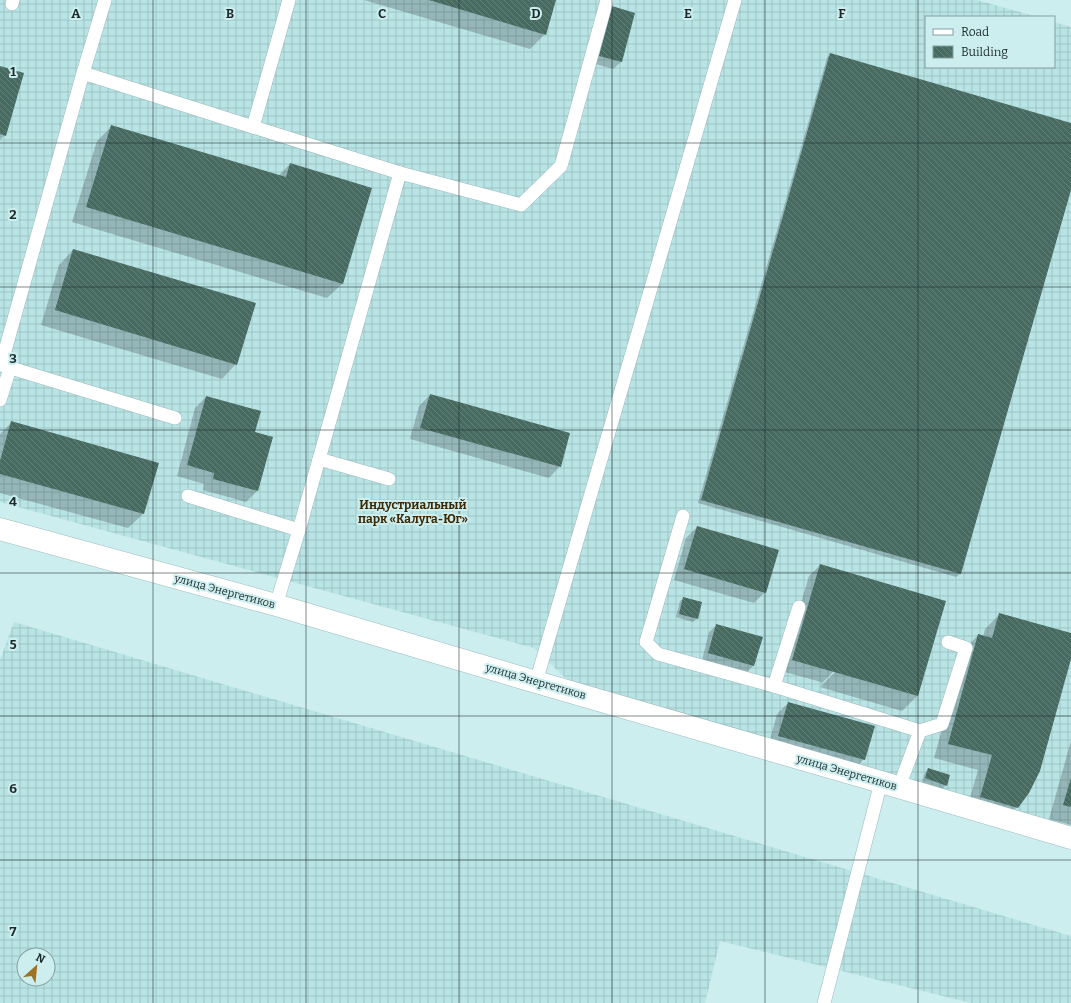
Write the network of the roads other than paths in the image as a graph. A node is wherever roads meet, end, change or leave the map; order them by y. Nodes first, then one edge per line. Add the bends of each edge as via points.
1 (105, 0) edge
2 (289, 0) edge
3 (607, 0) edge
4 (735, 0) edge
5 (83, 73) junction
6 (253, 127) junction
7 (400, 173) junction
8 (10, 368) junction
9 (0, 400) edge
10 (175, 418) dead end
11 (319, 459) junction
12 (389, 479) dead end
13 (188, 496) dead end
14 (683, 516) dead end
15 (0, 528) edge
16 (299, 530) junction
17 (276, 605) junction
18 (799, 607) dead end
19 (948, 642) dead end
20 (536, 682) junction
21 (774, 686) junction
22 (920, 731) junction
23 (890, 784) junction
24 (1071, 838) edge
25 (824, 1003) edge

1 - 5 lane
2 - 6 lane
3 - 7 lane via 561,166 520,205
4 - 20 lane
5 - 6 lane
5 - 8 lane via 1,365
6 - 7 lane
7 - 11 lane
8 - 9 lane
8 - 10 lane
11 - 12 lane
11 - 16 lane
13 - 16 lane
14 - 21 lane via 646,642 658,654
15 - 17 street, улица Энергетиков
16 - 17 lane
17 - 20 street, улица Энергетиков
18 - 21 lane
19 - 22 lane via 966,648 945,716 942,724
20 - 23 street, улица Энергетиков
21 - 22 lane
22 - 23 lane
23 - 24 street, улица Энергетиков
23 - 25 lane

